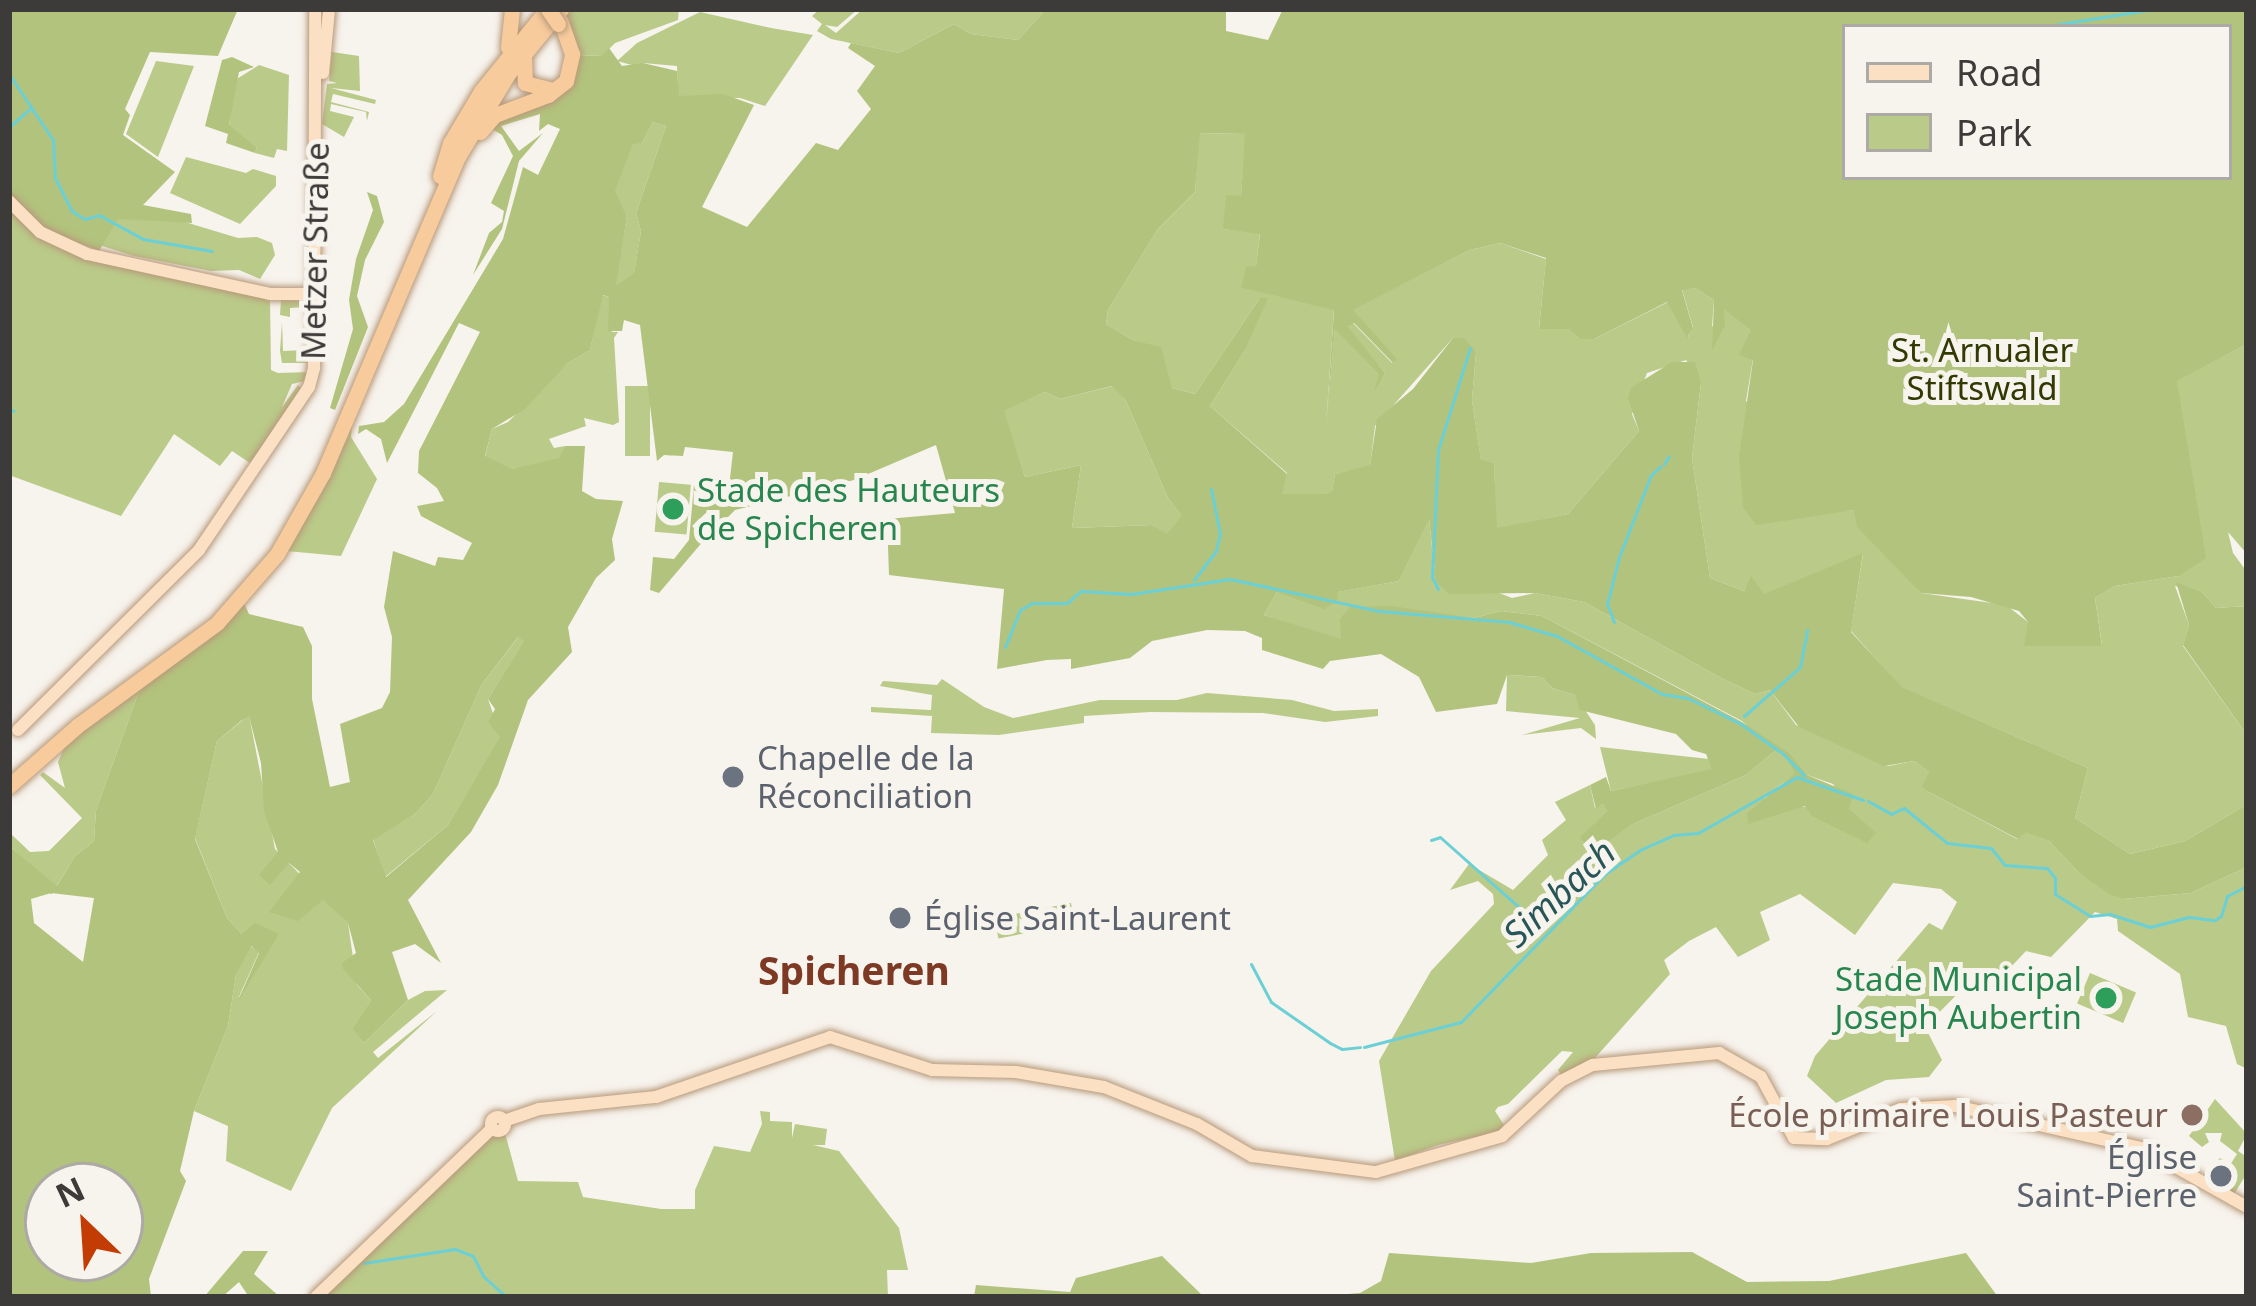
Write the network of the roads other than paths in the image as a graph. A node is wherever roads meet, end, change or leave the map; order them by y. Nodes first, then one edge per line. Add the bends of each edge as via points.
1 (329, 9) edge
2 (512, 9) edge
3 (555, 13) edge
4 (535, 38) junction
5 (497, 67) junction
6 (494, 95) junction
7 (318, 107) junction
8 (474, 141) junction
9 (440, 176) junction
10 (9, 201) edge
11 (417, 244) junction
12 (313, 294) junction
13 (229, 504) junction
14 (195, 547) junction
15 (274, 554) junction
16 (14, 735) edge
17 (9, 782) edge
18 (2247, 1207) edge
19 (316, 1297) edge

1 - 7 main road, Metzer Straße
2 - 5 highway via 514,31
3 - 4 highway
3 - 4 highway via 568,66 546,91 521,75
3 - 5 highway
3 - 8 highway via 572,54 566,81 495,115
3 - 9 highway via 489,90
4 - 6 highway
5 - 9 highway
6 - 8 highway
6 - 11 highway
7 - 7 main road, Metzer Straße via 315,9
7 - 12 main road, Metzer Straße
8 - 11 highway
9 - 15 highway
10 - 12 main road via 40,232 77,251 270,294
11 - 15 highway via 323,472
12 - 13 main road, Metzer Straße via 314,371
13 - 14 main road, Metzer Straße
13 - 14 main road, Metzer Straße
14 - 16 main road
15 - 17 highway via 213,619 74,721
18 - 19 main road via 2142,1148 1944,1105 1874,1116 1827,1139 1797,1139 1761,1078 1729,1055 1615,1061 1566,1077 1502,1136 1369,1172 1252,1156 1104,1087 1016,1072 932,1070 820,1038 670,1093 538,1109 498,1125

